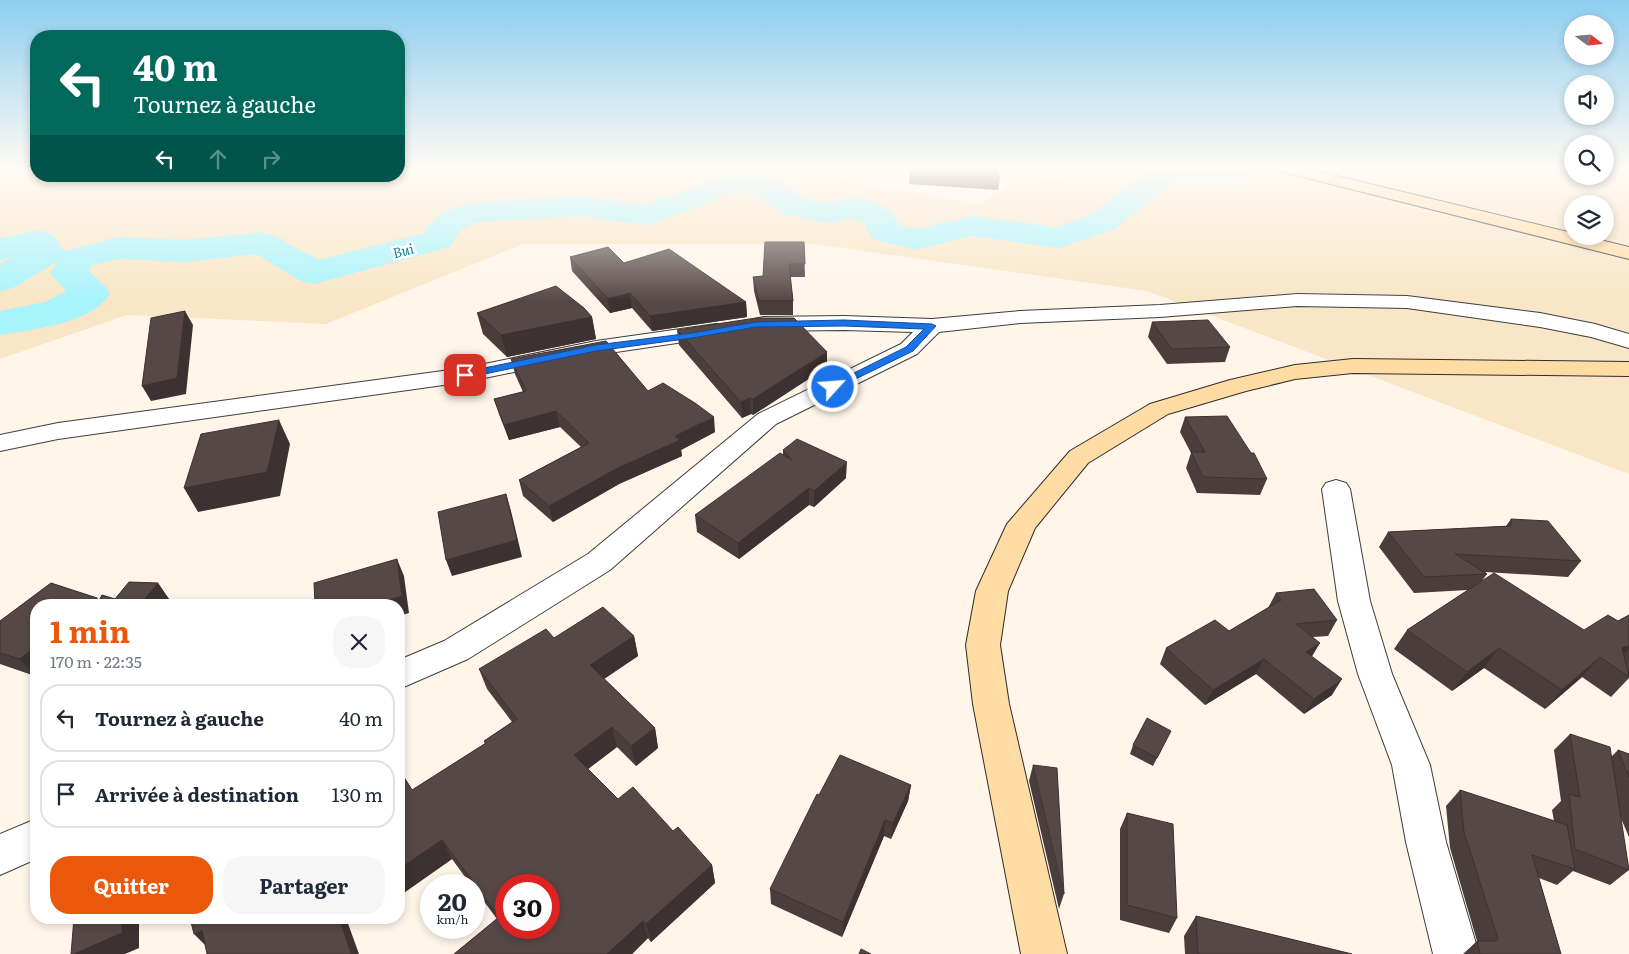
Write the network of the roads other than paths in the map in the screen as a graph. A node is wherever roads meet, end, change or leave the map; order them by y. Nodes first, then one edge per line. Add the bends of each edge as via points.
1 (1465, 213) edge
2 (1629, 253) edge
3 (932, 326) junction
4 (1629, 341) edge
5 (1629, 369) edge
6 (0, 443) edge
7 (1336, 489) dead end
8 (405, 672) edge
9 (30, 841) edge
10 (0, 854) edge
11 (1044, 954) edge
12 (1456, 954) edge

1 - 2 main road
3 - 4 street via 1020,317 1160,311 1297,300 1397,302 1540,320 1594,330
3 - 6 street via 756,324 596,348 465,375 58,431
3 - 8 street via 909,349 767,419 599,562 456,650
5 - 11 main road via 1353,366 1295,372 1239,385 1159,410 1079,457 1022,524 992,591 983,645 991,704
7 - 12 street via 1354,601 1375,674 1411,765 1426,842
9 - 10 street

